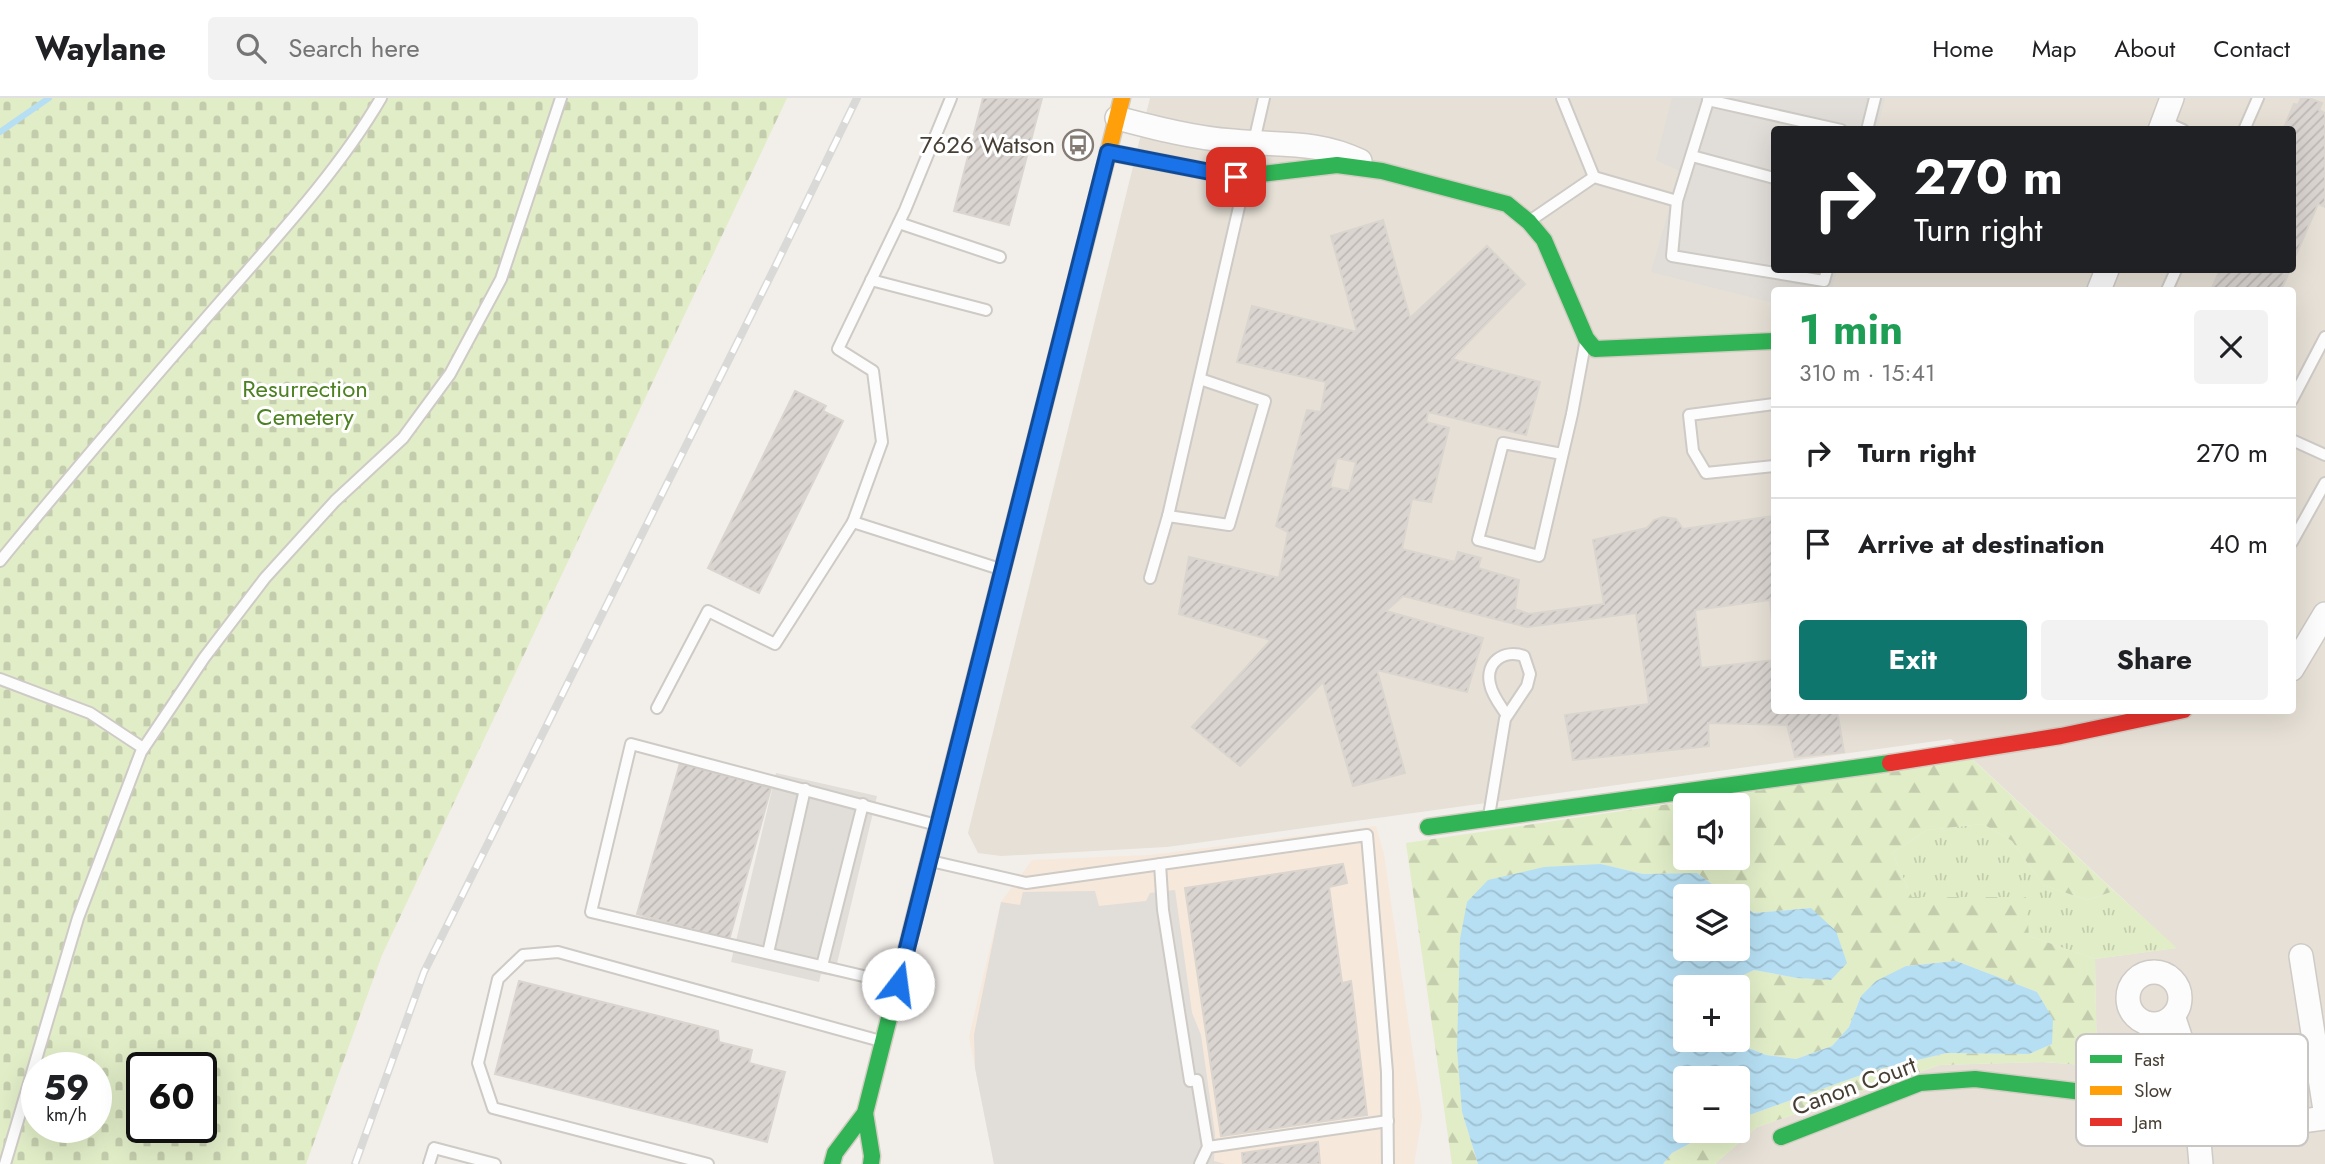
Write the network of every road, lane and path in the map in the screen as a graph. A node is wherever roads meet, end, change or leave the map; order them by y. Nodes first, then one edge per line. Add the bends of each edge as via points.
1 (381, 98) edge
2 (561, 98) edge
3 (951, 98) edge
4 (1264, 98) edge
5 (1562, 98) edge
6 (1875, 98) edge
7 (2172, 98) edge
8 (2258, 98) edge
9 (1708, 99) edge
10 (1120, 108) edge
11 (1824, 126) edge
12 (1868, 126) edge
13 (2169, 126) edge
14 (2246, 126) edge
15 (1254, 142) junction
16 (1108, 152) junction
17 (1692, 156) junction
18 (1382, 171) junction
19 (1246, 176) junction
20 (1594, 177) junction
21 (1771, 177) edge
22 (1677, 201) junction
23 (1529, 222) junction
24 (899, 223) junction
25 (1000, 257) dead end
26 (1771, 272) edge
27 (1775, 273) edge
28 (1826, 273) edge
29 (871, 280) junction
30 (986, 310) dead end
31 (2325, 337) edge
32 (1586, 338) junction
33 (1771, 341) edge
34 (1200, 379) junction
35 (2296, 392) edge
36 (1771, 404) edge
37 (2296, 442) edge
38 (1562, 454) junction
39 (2325, 456) edge
40 (1771, 466) edge
41 (2325, 483) edge
42 (1168, 516) junction
43 (852, 522) junction
44 (2296, 535) edge
45 (0, 561) edge
46 (1002, 570) junction
47 (1150, 578) dead end
48 (2325, 614) edge
49 (2296, 662) edge
50 (0, 679) edge
51 (657, 708) dead end
52 (1506, 714) junction
53 (2143, 714) edge
54 (2113, 717) edge
55 (143, 748) junction
56 (805, 789) junction
57 (863, 804) junction
58 (1489, 819) junction
59 (940, 826) junction
60 (1428, 827) dead end
61 (931, 861) junction
62 (1160, 864) junction
63 (768, 953) junction
64 (2301, 956) dead end
65 (822, 966) junction
66 (898, 984) junction
67 (2173, 1016) dead end
68 (2180, 1034) edge
69 (883, 1042) junction
70 (2076, 1091) edge
71 (2325, 1111) edge
72 (865, 1113) junction
73 (1388, 1121) junction
74 (1781, 1137) dead end
75 (2200, 1146) edge
76 (1208, 1147) junction
77 (5, 1164) edge
78 (429, 1164) edge
79 (495, 1164) edge
80 (708, 1164) edge
81 (832, 1164) edge
82 (871, 1164) edge
83 (1200, 1164) edge
84 (1388, 1164) edge
85 (2201, 1164) edge

1 - 45 lane via 299,212
2 - 55 lane via 500,279 450,374 403,438 335,501 265,578
3 - 24 lane
4 - 15 lane
5 - 20 lane
6 - 12 lane
7 - 13 street
8 - 14 lane
9 - 11 lane
9 - 17 lane
10 - 15 street via 1163,130
10 - 16 street
15 - 18 street via 1337,150
15 - 19 lane
16 - 19 street
16 - 46 street
17 - 21 lane
17 - 22 lane
18 - 19 street via 1337,165
18 - 23 street via 1507,204
19 - 34 lane
20 - 22 lane
20 - 23 lane
22 - 26 lane via 1672,256
23 - 32 street via 1544,240
24 - 25 lane
24 - 29 lane
27 - 28 lane via 1824,281
29 - 30 lane
29 - 43 lane via 838,349 873,371 882,442
31 - 35 lane
32 - 33 street via 1595,349
32 - 38 lane
34 - 42 lane
34 - 42 lane via 1265,401 1229,526
36 - 40 lane via 1689,415 1693,451 1706,473
37 - 39 lane
38 - 38 lane via 1539,555 1478,540 1503,443
41 - 44 lane
42 - 47 lane
43 - 46 lane
43 - 51 lane via 775,644 708,611
46 - 59 street
48 - 49 street
50 - 55 lane via 90,713
52 - 52 lane via 1527,686 1530,674 1524,656 1516,653 1499,656 1489,671 1491,688
52 - 58 lane
53 - 54 street
54 - 58 street via 2061,736 1958,754
55 - 77 lane via 78,918
56 - 57 lane
56 - 63 lane
56 - 63 lane via 631,744 591,912
57 - 59 lane
57 - 65 lane
58 - 60 street
59 - 61 street
61 - 62 lane via 1026,883
61 - 66 street
62 - 73 lane via 1367,835
62 - 76 lane via 1188,1070 1190,1081 1197,1080
63 - 65 lane
64 - 71 street
65 - 66 lane
66 - 69 street
67 - 68 street
69 - 72 street
69 - 80 lane via 558,952 523,955 498,979 478,1063 493,1108
70 - 74 street, Canon Court via 1975,1079 1920,1083
72 - 81 street
72 - 82 street
73 - 76 lane
73 - 84 lane
75 - 85 street
76 - 83 lane
78 - 79 lane via 434,1148

